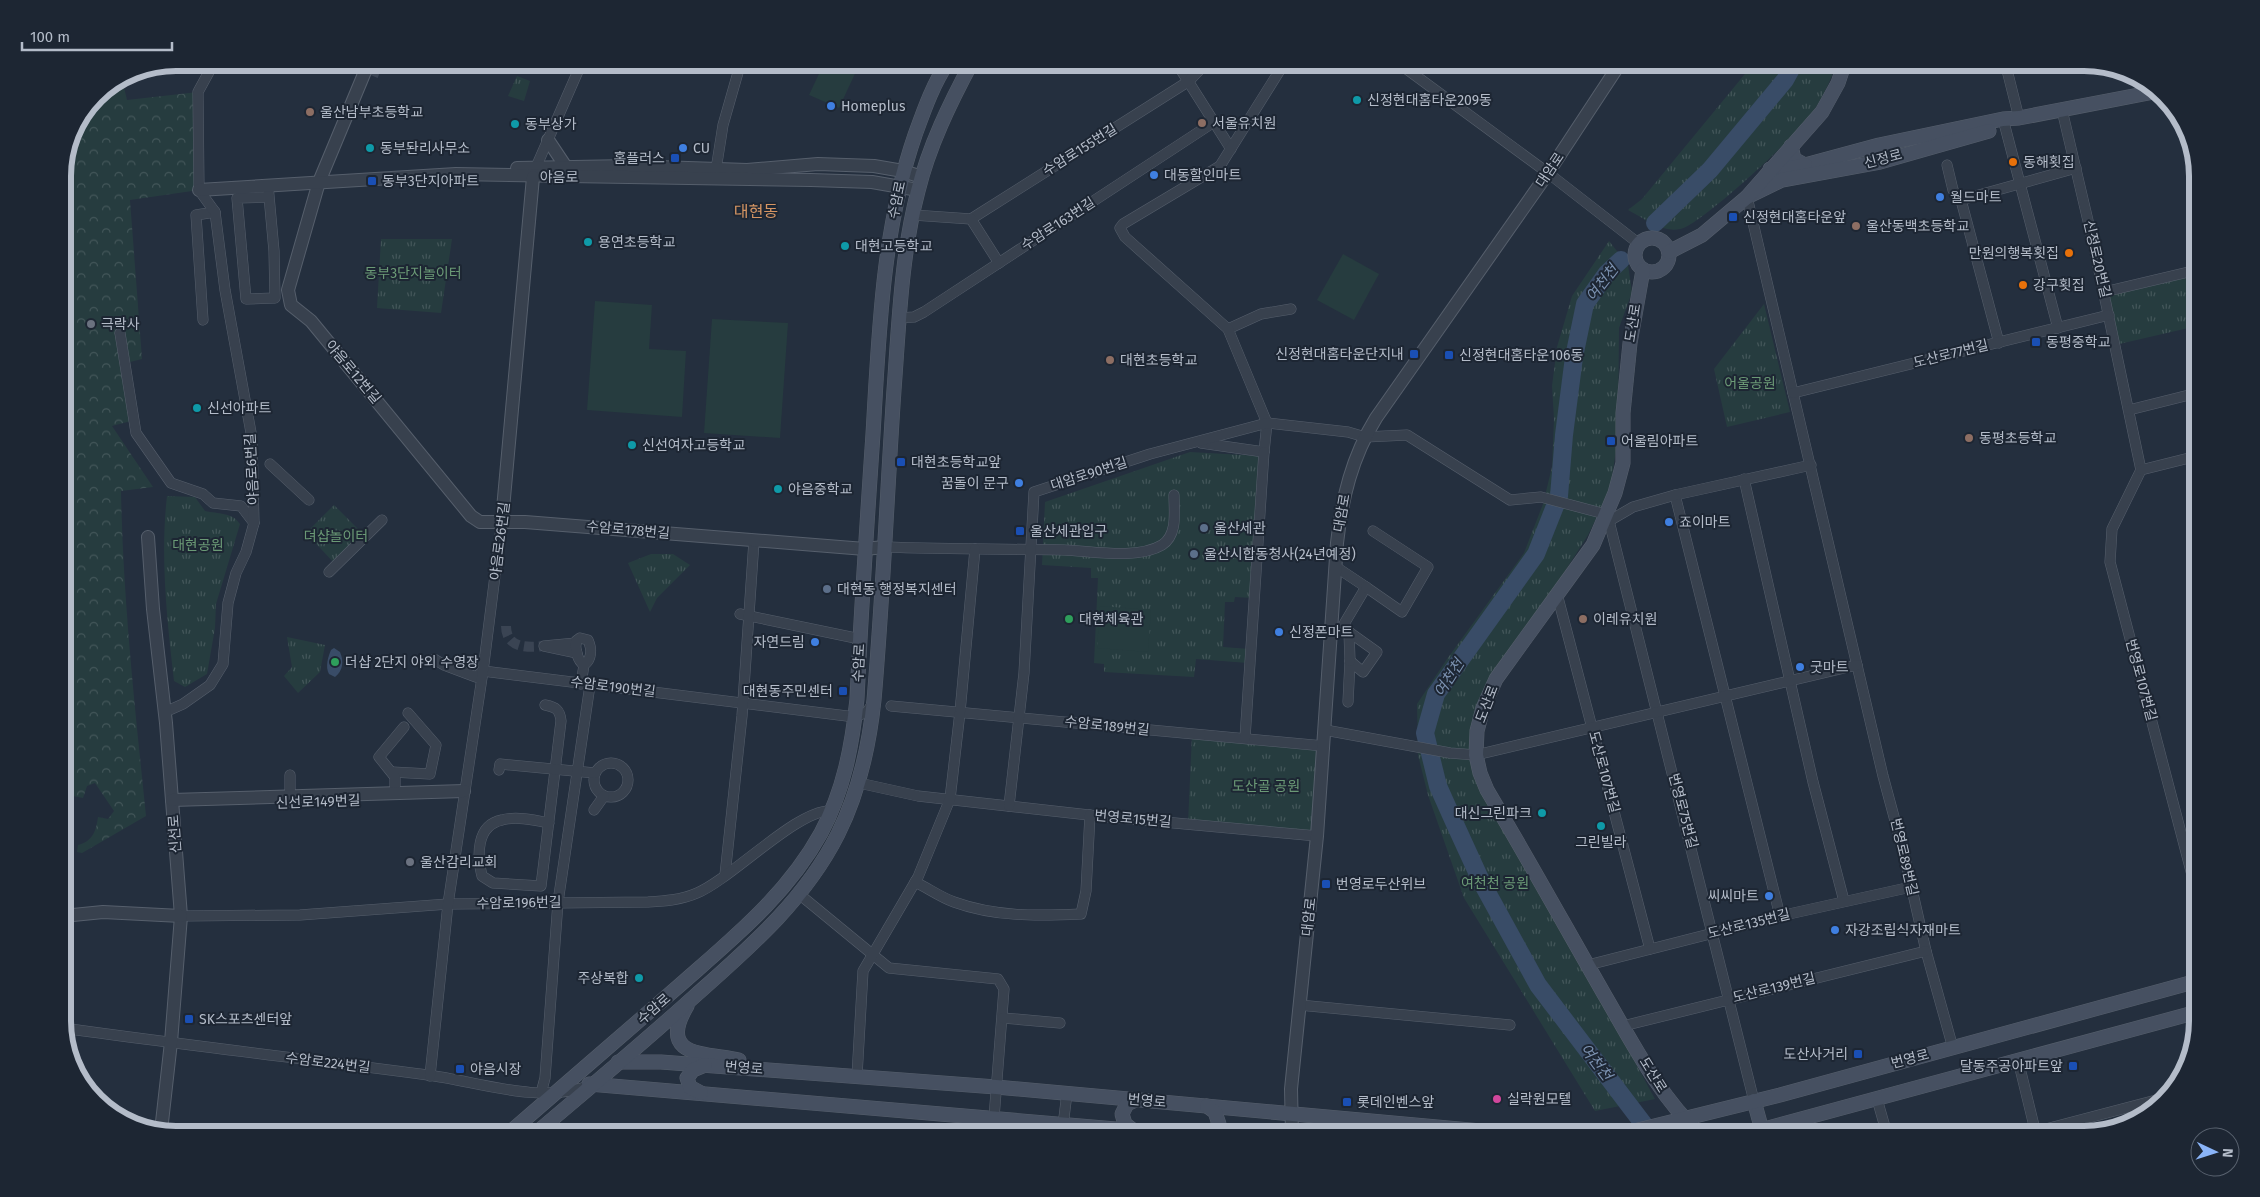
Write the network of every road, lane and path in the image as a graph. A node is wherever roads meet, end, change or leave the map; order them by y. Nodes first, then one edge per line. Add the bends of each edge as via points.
1 (209, 71) edge
2 (365, 71) tunnel mouth
3 (578, 71) edge
4 (738, 71) edge
5 (944, 71) edge
6 (968, 71) edge
7 (1182, 71) edge
8 (1198, 71) edge
9 (1279, 71) edge
10 (1409, 71) edge
11 (1615, 71) edge
12 (1842, 71) edge
13 (2007, 71) edge
14 (1189, 81) junction
15 (2148, 93) edge
16 (2062, 110) junction
17 (2019, 118) junction
18 (1214, 122) junction
19 (2005, 122) junction
20 (548, 140) junction
21 (1791, 146) junction
22 (1231, 149) junction
23 (1805, 165) junction
24 (1947, 165) dead end
25 (566, 167) junction
26 (2076, 168) junction
27 (1770, 169) junction
28 (903, 171) junction
29 (534, 172) junction
30 (715, 173) junction
31 (1548, 173) junction
32 (321, 178) junction
33 (2020, 182) junction
34 (920, 184) junction
35 (899, 186) junction
36 (199, 190) junction
37 (269, 191) junction
38 (1747, 197) junction
39 (1961, 200) junction
40 (215, 212) junction
41 (913, 215) junction
42 (971, 219) junction
43 (1638, 243) junction
44 (1669, 252) junction
45 (999, 263) junction
46 (1643, 270) junction
47 (2189, 272) edge
48 (2104, 292) junction
49 (1290, 309) dead end
50 (2109, 315) junction
51 (900, 318) junction
52 (204, 320) dead end
53 (2058, 328) junction
54 (1228, 329) junction
55 (120, 332) dead end
56 (1999, 342) junction
57 (1793, 393) junction
58 (2189, 395) edge
59 (2129, 410) junction
60 (1267, 423) junction
61 (1365, 437) junction
62 (1195, 442) junction
63 (1264, 452) junction
64 (2189, 458) edge
65 (270, 464) dead end
66 (1811, 465) junction
67 (2141, 470) junction
68 (1744, 479) junction
69 (1174, 495) dead end
70 (1676, 495) junction
71 (310, 500) dead end
72 (1607, 518) junction
73 (382, 520) dead end
74 (502, 520) junction
75 (254, 523) junction
76 (1373, 531) dead end
77 (148, 537) dead end
78 (754, 541) junction
79 (884, 547) junction
80 (866, 549) junction
81 (975, 550) junction
82 (1032, 550) junction
83 (1336, 567) junction
84 (329, 572) dead end
85 (1366, 587) junction
86 (1557, 594) junction
87 (745, 615) junction
88 (1349, 632) junction
89 (860, 639) junction
90 (434, 659) dead end
91 (1350, 661) junction
92 (584, 665) junction
93 (1857, 665) junction
94 (483, 671) junction
95 (1790, 680) junction
96 (586, 684) junction
97 (1724, 696) junction
98 (874, 700) junction
99 (744, 702) junction
100 (1348, 702) dead end
101 (545, 705) dead end
102 (891, 706) dead end
103 (165, 712) junction
104 (960, 712) junction
105 (1657, 712) junction
106 (408, 713) dead end
107 (855, 717) junction
108 (1019, 718) junction
109 (404, 727) dead end
110 (1592, 728) junction
111 (1325, 730) junction
112 (1245, 738) junction
113 (1324, 746) junction
114 (1476, 755) junction
115 (499, 770) dead end
116 (555, 770) junction
117 (392, 772) junction
118 (576, 772) junction
119 (595, 773) junction
120 (290, 775) dead end
121 (859, 783) junction
122 (395, 792) junction
123 (464, 794) junction
124 (604, 796) junction
125 (291, 799) junction
126 (950, 799) junction
127 (173, 803) junction
128 (1009, 806) junction
129 (594, 810) dead end
130 (831, 811) junction
131 (1090, 815) junction
132 (549, 823) junction
133 (1317, 836) junction
134 (2189, 860) edge
135 (725, 875) junction
136 (915, 882) junction
137 (1911, 887) junction
138 (799, 894) junction
139 (1844, 901) junction
140 (558, 902) junction
141 (448, 904) junction
142 (71, 915) edge
143 (181, 916) junction
144 (1780, 916) junction
145 (1713, 934) junction
146 (1650, 949) junction
147 (1926, 950) junction
148 (873, 954) junction
149 (1588, 965) junction
150 (2189, 984) edge
151 (692, 998) junction
152 (1729, 999) junction
153 (1299, 1005) junction
154 (2189, 1014) edge
155 (1003, 1018) junction
156 (1060, 1024) dead end
157 (1510, 1025) dead end
158 (1622, 1026) junction
159 (71, 1029) edge
160 (171, 1042) junction
161 (1953, 1048) junction
162 (2018, 1060) junction
163 (620, 1062) junction
164 (706, 1065) junction
165 (786, 1071) junction
166 (577, 1075) junction
167 (430, 1076) junction
168 (857, 1076) junction
169 (593, 1085) junction
170 (996, 1087) junction
171 (541, 1093) junction
172 (1067, 1093) junction
173 (555, 1094) junction
174 (703, 1094) junction
175 (1877, 1099) junction
176 (1136, 1100) junction
177 (2153, 1100) edge
178 (1754, 1101) junction
179 (1207, 1106) junction
180 (1291, 1114) junction
181 (994, 1118) junction
182 (1678, 1121) junction
183 (162, 1125) edge
184 (517, 1126) edge
185 (544, 1126) edge
186 (1044, 1126) edge
187 (1063, 1126) edge
188 (1128, 1126) edge
189 (1217, 1126) edge
190 (1292, 1126) edge
191 (1425, 1126) edge
192 (1656, 1126) edge
193 (1686, 1126) edge
194 (1761, 1126) edge
195 (1777, 1126) edge
196 (1885, 1126) edge
197 (2031, 1126) edge
198 (2061, 1126) edge

1 - 36 street via 198,92
2 - 32 street, 야음로12번길
3 - 20 street
4 - 30 street via 723,125
5 - 28 main road, 수암로 via 920,121
6 - 34 main road, 수암로 via 942,123
7 - 14 street
8 - 14 street, 수암로155번길
9 - 22 street
10 - 31 street
11 - 31 street, 대암로
12 - 21 main road via 1822,112
13 - 17 street
14 - 18 street
14 - 42 street, 수암로155번길
15 - 16 main road, 신정로
16 - 17 main road, 신정로
16 - 26 street, 신정로20번길
17 - 19 main road, 신정로
18 - 22 street
18 - 45 street, 수암로163번길
19 - 23 main road, 신정로 via 1879,145
19 - 33 street
19 - 38 main road, 신정로 via 1880,162 1782,180
20 - 25 street, 야음로
20 - 29 street
21 - 23 main road via 1794,158
21 - 27 main road
22 - 54 street via 1220,166 1120,228
23 - 27 main road, 신정로
24 - 39 street via 1953,190
25 - 29 street, 야음로
25 - 30 street, 야음로 via 629,166
26 - 33 street
26 - 48 street, 신정로20번길
27 - 38 main road
28 - 30 street, 야음로 via 874,166 818,164
28 - 34 street, 야음로
28 - 35 main road, 수암로
29 - 30 street, 야음로
29 - 32 street, 야음로
29 - 32 street, 야음로 via 458,166
29 - 74 street, 야음로26번길
30 - 35 street, 야음로
31 - 43 street
31 - 61 street, 대암로
32 - 37 street, 야음로
32 - 74 street, 야음로12번길 via 288,290 291,305 311,321 470,516 480,522
33 - 39 street
33 - 53 street
34 - 35 street, 야음로
34 - 41 main road, 수암로
35 - 80 main road, 수암로 via 880,322
36 - 37 street, 야음로
36 - 40 street, 야음로6번길
37 - 37 street via 275,298 246,299 237,198
38 - 44 main road via 1702,234
38 - 57 street
39 - 56 street
40 - 52 street via 196,215
40 - 75 street, 야음로6번길 via 225,290 252,438
41 - 42 street
41 - 51 main road, 수암로
42 - 45 street
43 - 44 main road via 1651,237 1659,239
43 - 46 main road via 1635,259
44 - 46 main road via 1666,265 1659,270
45 - 51 street, 수암로163번길 via 924,312
46 - 72 main road, 도산로 via 1630,343 1623,413 1623,463
47 - 48 street
48 - 50 street, 신정로20번길
49 - 54 street via 1261,314
50 - 53 street, 도산로77번길
50 - 59 street, 신정로20번길
51 - 79 main road, 수암로
53 - 56 street, 도산로77번길
54 - 60 street
55 - 75 street via 136,433 171,483 203,494 213,504 241,506
56 - 57 street, 도산로77번길
57 - 66 street
58 - 59 street
59 - 67 street, 신정로20번길
60 - 61 street, 대암로90번길 via 1348,432
60 - 62 street, 대암로90번길
60 - 63 street
61 - 72 street, 대암로90번길 via 1407,435 1510,500 1541,497
61 - 83 street, 대암로 via 1351,469 1343,503
62 - 63 street
62 - 82 street, 대암로90번길 via 1034,492
63 - 112 street
64 - 67 street
65 - 71 street
66 - 68 street
66 - 93 street
67 - 134 street, 번영로107번길 via 2112,529 2110,562
68 - 70 street
68 - 95 street
69 - 82 street via 1174,530 1164,544 1143,551 1108,553
70 - 72 street
70 - 97 street
72 - 86 main road, 도산로 via 1593,545
72 - 105 street, 번영로75번길
73 - 84 street
74 - 78 street, 수암로178번길
74 - 94 street, 야음로26번길
75 - 103 street, 야음로6번길 via 228,603 223,664 210,685
76 - 85 street via 1428,566 1402,612
77 - 103 street, 신선로
78 - 80 street, 수암로178번길
78 - 87 street
79 - 80 street, 수암로178번길
79 - 81 street
79 - 98 main road, 수암로
80 - 89 main road, 수암로
81 - 82 street
81 - 104 street
82 - 108 street, 대암로90번길
83 - 85 street
83 - 111 street, 대암로
85 - 88 street via 1344,624
86 - 110 street, 도산로107번길
86 - 114 main road, 도산로 via 1496,679 1477,731
87 - 89 street
87 - 99 street
88 - 91 street
88 - 91 street via 1377,652 1363,672
89 - 107 main road, 수암로
90 - 94 street, 수암로190번길 via 476,677
91 - 100 street
92 - 92 street via 590,657 590,645 583,638 578,639 577,648
92 - 96 street
93 - 95 street
93 - 137 street, 번영로89번길
94 - 96 street, 수암로190번길
94 - 123 street, 야음로26번길
95 - 97 street
95 - 139 street
96 - 99 street, 수암로190번길
96 - 118 street
97 - 105 street
97 - 144 street
98 - 107 street via 867,712
98 - 121 main road, 수암로
99 - 107 street, 수암로190번길
99 - 135 street
101 - 116 street via 560,713
102 - 104 street, 수암로189번길
103 - 127 street, 신선로
104 - 108 street, 수암로189번길
104 - 126 street
105 - 110 street
105 - 145 street, 번영로75번길
106 - 117 street via 436,745 430,774
107 - 130 main road, 수암로 via 846,773
108 - 112 street, 수암로189번길
108 - 128 street, 대암로90번길
109 - 117 street via 379,757
110 - 114 street
110 - 146 street, 도산로107번길
111 - 113 street, 대암로
111 - 114 street
112 - 113 street, 수암로189번길
113 - 133 street, 대암로
114 - 149 main road, 도산로 via 1487,790
115 - 116 street via 500,764
116 - 118 street
116 - 132 street
117 - 122 street
118 - 119 street
118 - 140 street
119 - 124 street via 594,784
119 - 124 street via 603,765 614,764 627,774 627,785 620,794 610,798
120 - 125 street
121 - 126 street, 번영로15번길 via 918,796
121 - 138 main road, 수암로 via 837,836
122 - 123 street
122 - 125 street
123 - 125 street, 신선로149번길
123 - 141 street, 야음로26번길
124 - 129 street
125 - 127 street, 신선로149번길
126 - 128 street, 번영로15번길
126 - 136 street
127 - 143 street, 신선로
128 - 131 street, 번영로15번길
130 - 135 street, 수암로196번길 via 816,813 803,820
130 - 166 main road, 수암로 via 809,854 777,896 734,938
131 - 133 street, 번영로15번길
131 - 136 street via 1086,891 1081,914 1019,915 987,911 952,901
132 - 132 street via 541,886 493,883 482,876 478,860 480,843 492,824 516,819
133 - 153 street, 대암로
135 - 140 street, 수암로196번길 via 708,887 680,899
136 - 148 street
137 - 139 street, 도산로135번길
137 - 147 street, 번영로89번길
138 - 148 street
138 - 151 main road, 수암로 via 752,945
139 - 144 street, 도산로135번길
140 - 141 street, 수암로196번길
140 - 171 street via 546,1078
141 - 143 street, 수암로196번길 via 300,915
141 - 167 street, 야음로26번길
142 - 143 street via 104,912
143 - 160 street, 신선로
144 - 145 street, 도산로135번길
145 - 146 street, 도산로135번길
145 - 152 street, 번영로75번길
146 - 149 street, 도산로135번길
147 - 152 street, 도산로139번길
147 - 161 street, 번영로89번길
148 - 155 street via 889,968 998,979 1004,989
148 - 168 street via 863,971
149 - 158 main road, 도산로
150 - 161 main road, 번영로
151 - 163 main road, 수암로
151 - 165 main road via 679,1026 681,1043 688,1050
152 - 158 street, 도산로139번길
152 - 178 street, 번영로75번길
153 - 157 street
153 - 180 street, 대암로
154 - 162 main road
155 - 156 street
155 - 170 street
158 - 182 main road, 도산로
159 - 160 street, 수암로224번길
160 - 167 street, 수암로224번길
160 - 183 street, 신선로
161 - 178 main road, 번영로
162 - 175 main road
162 - 197 street
163 - 164 main road, 번영로
163 - 166 main road, 번영로
163 - 169 main road, 수암로
164 - 165 main road, 번영로
164 - 174 main road via 693,1070 687,1078 690,1087
165 - 168 main road, 번영로
166 - 169 main road
166 - 173 main road, 수암로
167 - 171 street, 수암로224번길
168 - 170 main road, 번영로
169 - 173 street, 수암로224번길
169 - 174 main road
169 - 185 main road, 수암로
170 - 172 main road, 번영로
170 - 181 street
171 - 173 street, 수암로224번길
172 - 176 main road, 번영로
172 - 187 street
173 - 184 main road, 수암로
174 - 181 main road
175 - 195 main road
175 - 196 street
176 - 179 main road, 번영로
176 - 188 main road via 1127,1104 1122,1114
177 - 198 street
178 - 182 main road, 번영로
178 - 194 main road
179 - 180 main road, 번영로
179 - 189 main road via 1215,1112
180 - 190 street, 대암로
180 - 191 main road, 번영로
181 - 186 main road
182 - 192 main road, 번영로
182 - 193 main road, 도산로

